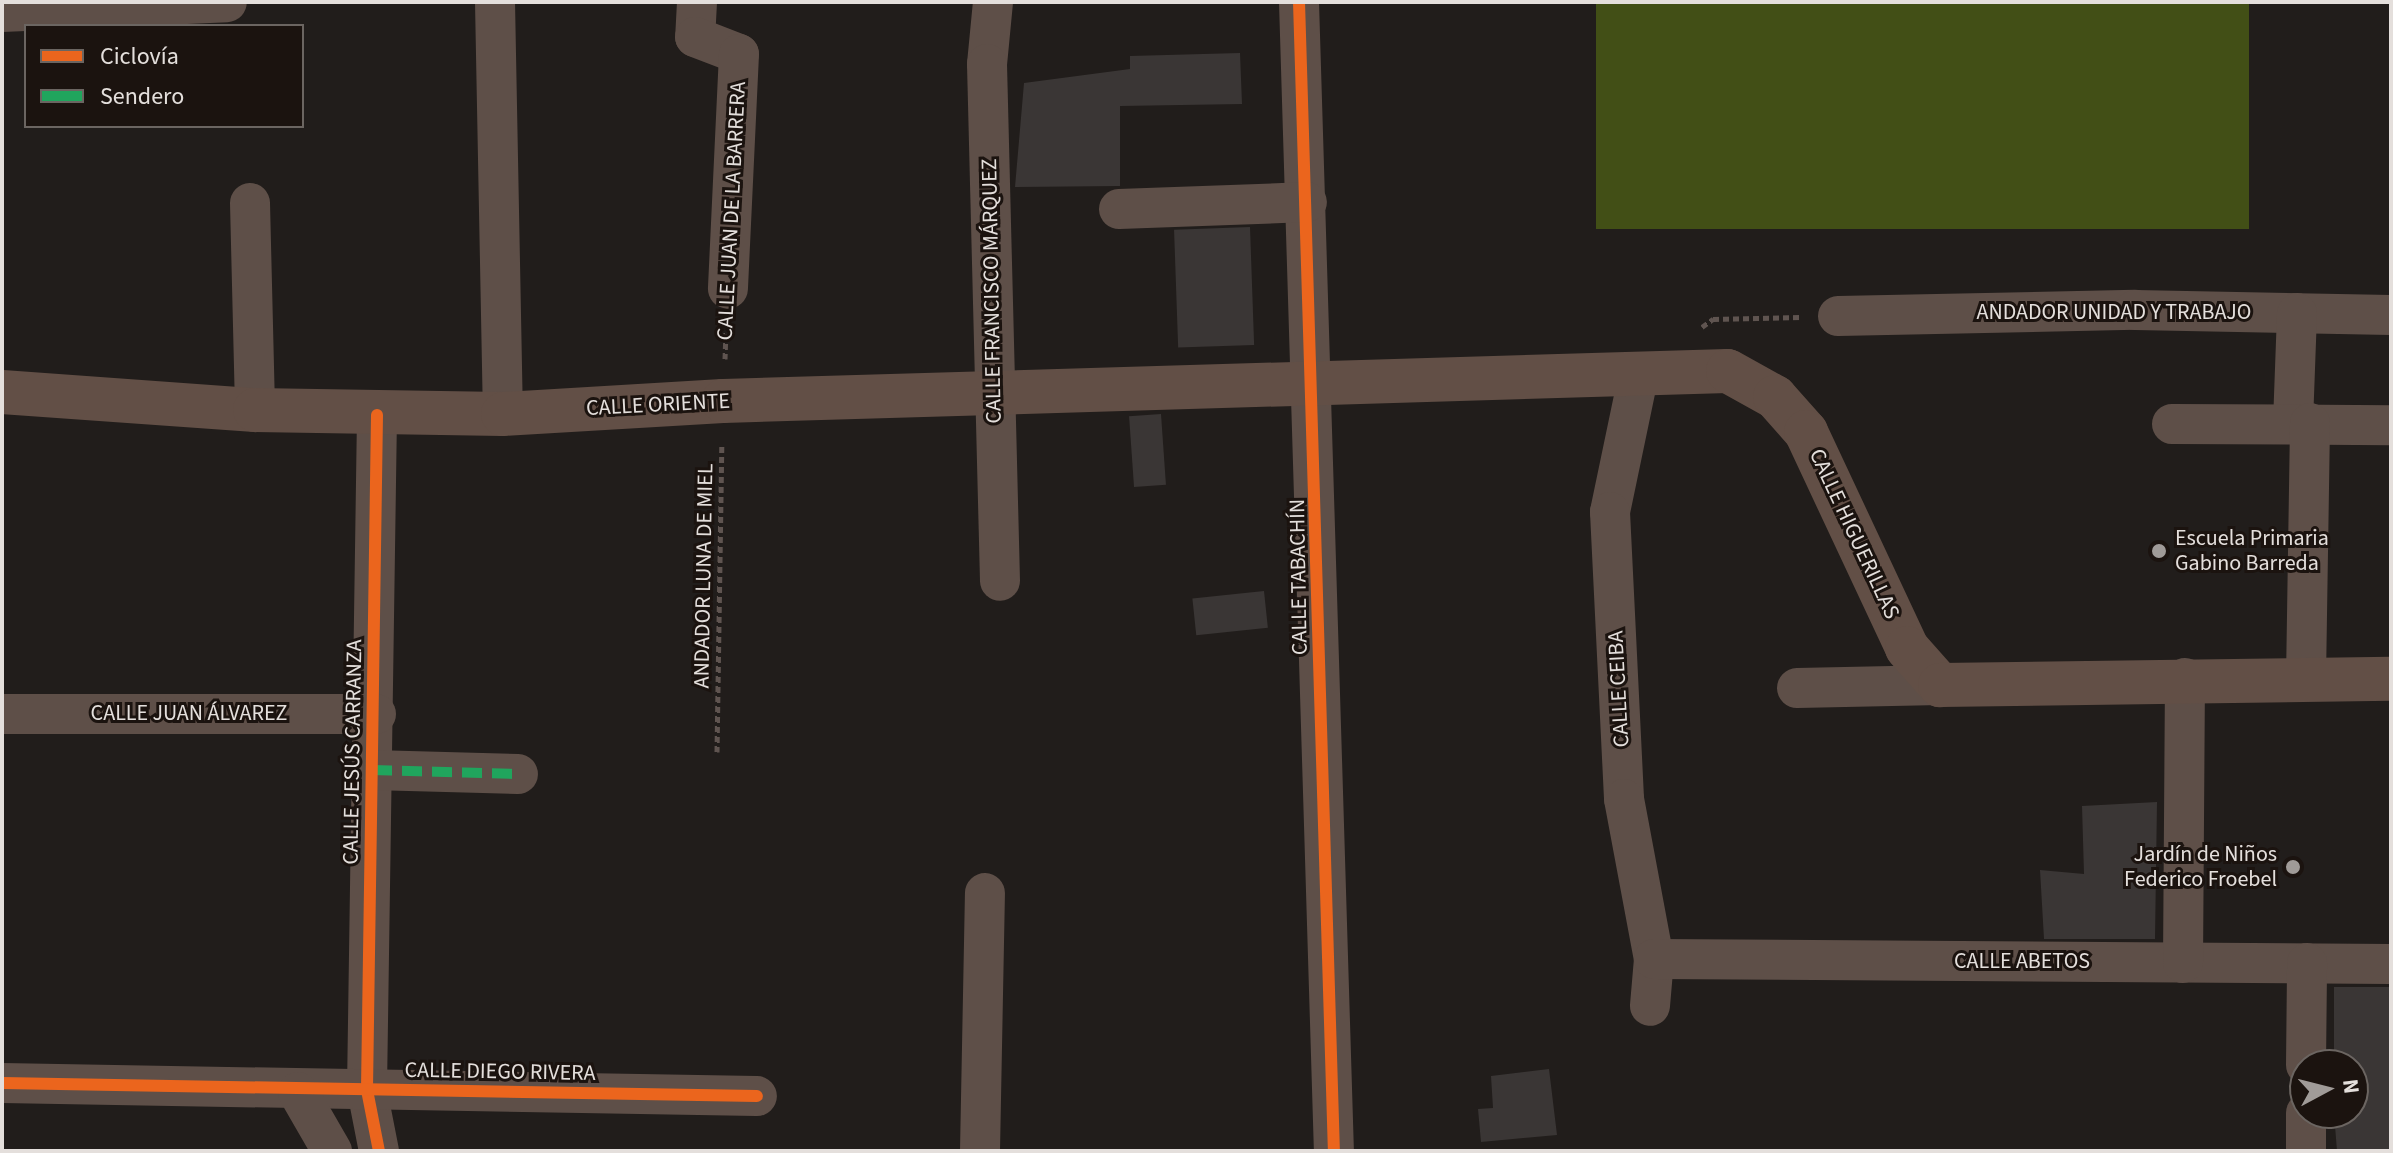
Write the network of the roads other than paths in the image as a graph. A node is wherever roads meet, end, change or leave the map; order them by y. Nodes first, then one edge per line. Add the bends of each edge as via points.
1 (227, 2) edge
2 (495, 2) edge
3 (697, 2) edge
4 (993, 2) edge
5 (1299, 2) edge
6 (2, 12) edge
7 (1307, 202) junction
8 (250, 203) dead end
9 (1119, 209) dead end
10 (728, 289) road end
11 (2297, 313) junction
12 (2391, 315) edge
13 (1838, 316) dead end
14 (1639, 373) junction
15 (1314, 381) junction
16 (2, 392) edge
17 (995, 392) junction
18 (255, 410) junction
19 (503, 414) junction
20 (377, 415) junction
21 (2302, 423) junction
22 (2172, 424) dead end
23 (2391, 425) edge
24 (1000, 581) dead end
25 (2185, 678) junction
26 (2306, 679) junction
27 (2391, 679) edge
28 (1940, 685) junction
29 (1797, 688) dead end
30 (2, 714) edge
31 (376, 714) junction
32 (372, 770) junction
33 (518, 774) dead end
34 (985, 893) dead end
35 (1654, 959) junction
36 (2183, 963) junction
37 (2307, 963) junction
38 (2391, 964) edge
39 (1650, 1006) dead end
40 (2306, 1049) edge
41 (2, 1083) edge
42 (367, 1090) junction
43 (298, 1092) junction
44 (757, 1096) dead end
45 (2306, 1129) edge
46 (332, 1151) edge
47 (379, 1151) edge
48 (980, 1151) edge
49 (1334, 1151) edge
50 (2306, 1151) edge

1 - 6 street
2 - 19 street
3 - 10 street, CALLE JUAN DE LA BARRERA via 695,37 739,54
4 - 17 street, CALLE FRANCISCO MÁRQUEZ via 987,64
5 - 7 street, CALLE TABACHÍN
7 - 9 street
7 - 15 street, CALLE TABACHÍN
8 - 18 street
11 - 12 street, ANDADOR UNIDAD Y TRABAJO
11 - 13 street, ANDADOR UNIDAD Y TRABAJO
11 - 21 street
14 - 15 main road, CALLE HIGUERILLAS
14 - 28 main road, CALLE HIGUERILLAS via 1728,371 1775,397 1806,432 1907,648
14 - 35 street, CALLE CEIBA via 1610,512 1624,799
15 - 17 main road, CALLE ORIENTE
15 - 49 street, CALLE TABACHÍN
16 - 18 main road, CALLE ORIENTE
17 - 19 main road, CALLE ORIENTE
17 - 24 street, CALLE FRANCISCO MÁRQUEZ
18 - 20 main road, CALLE ORIENTE
19 - 20 main road, CALLE ORIENTE
20 - 31 street, CALLE JESÚS CARRANZA
21 - 22 street
21 - 23 street
21 - 26 street
25 - 26 main road
25 - 28 main road
25 - 36 street
26 - 27 main road
28 - 29 street
30 - 31 street, CALLE JUAN ÁLVAREZ
31 - 32 street, CALLE JESÚS CARRANZA
32 - 33 street
32 - 42 street, CALLE JESÚS CARRANZA
34 - 48 street
35 - 36 street, CALLE ABETOS
35 - 39 street, CALLE CEIBA
36 - 37 street, CALLE ABETOS
37 - 38 street, CALLE ABETOS
37 - 40 street
41 - 43 street, CALLE DIEGO RIVERA
42 - 43 street, CALLE DIEGO RIVERA
42 - 44 street, CALLE DIEGO RIVERA
42 - 47 street, CALLE JESÚS CARRANZA
43 - 46 street
45 - 50 street

